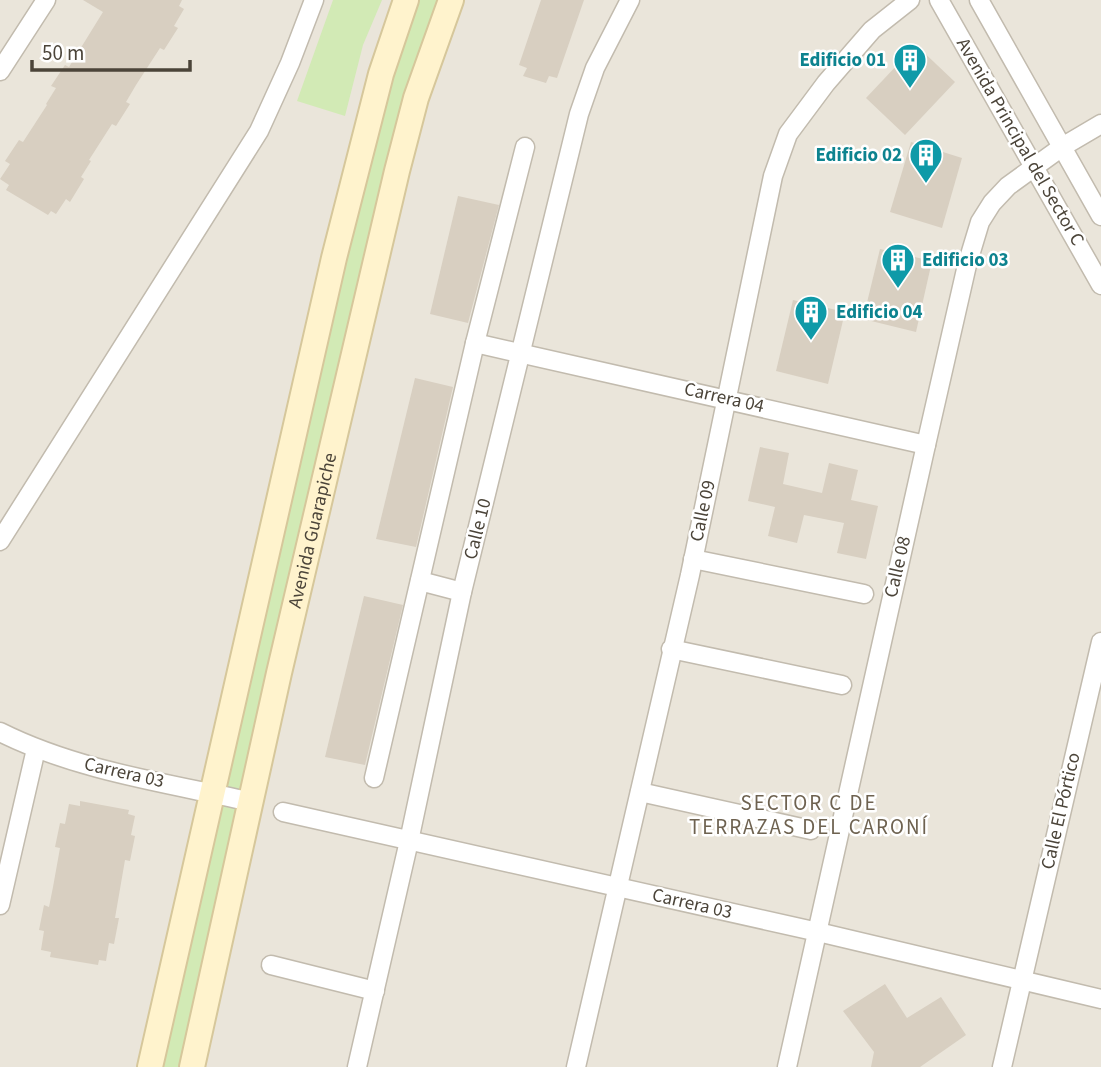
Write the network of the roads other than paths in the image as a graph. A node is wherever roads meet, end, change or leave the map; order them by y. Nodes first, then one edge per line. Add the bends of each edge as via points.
1 (46, 0) edge
2 (314, 0) edge
3 (406, 0) edge
4 (451, 0) edge
5 (630, 0) edge
6 (910, 0) edge
7 (939, 0) edge
8 (979, 0) edge
9 (0, 71) edge
10 (1101, 124) edge
11 (525, 147) dead end
12 (1062, 147) junction
13 (1034, 166) junction
14 (1101, 216) edge
15 (1101, 285) edge
16 (475, 343) junction
17 (522, 352) junction
18 (727, 398) junction
19 (926, 445) junction
20 (0, 541) edge
21 (693, 559) junction
22 (420, 580) junction
23 (462, 592) junction
24 (864, 594) dead end
25 (1101, 642) edge
26 (671, 649) junction
27 (842, 685) dead end
28 (0, 732) edge
29 (36, 749) junction
30 (373, 778) dead end
31 (639, 792) junction
32 (212, 793) junction
33 (252, 802) junction
34 (283, 813) dead end
35 (811, 830) dead end
36 (409, 841) junction
37 (618, 888) junction
38 (0, 905) edge
39 (818, 932) junction
40 (271, 965) dead end
41 (1022, 980) junction
42 (375, 991) junction
43 (1101, 999) edge
44 (150, 1067) edge
45 (192, 1067) edge
46 (357, 1067) edge
47 (576, 1067) edge
48 (787, 1067) edge
49 (1002, 1067) edge

1 - 9 street
2 - 20 street via 259,131
3 - 32 street via 381,74 334,258
4 - 33 street, Avenida Guarapiche via 416,98 397,171
5 - 17 street, Calle 10 via 595,68 579,114
6 - 18 street, Calle 09 via 853,50 788,134 764,210
7 - 13 street, Avenida Principal del Sector C
8 - 12 street, Avenida Principal del Sector C
10 - 12 street, Calle 08
11 - 16 street
12 - 13 street, Calle 08
12 - 14 street, Avenida Principal del Sector C
13 - 15 street, Avenida Principal del Sector C
13 - 19 street, Calle 08 via 1000,194 980,222
16 - 17 street, Carrera 04
16 - 22 street
17 - 18 street, Carrera 04
17 - 23 street, Calle 10
18 - 19 street, Carrera 04
18 - 21 street, Calle 09
19 - 39 street, Calle 08
21 - 24 street
21 - 26 street, Calle 09
22 - 23 street
22 - 30 street
23 - 36 street, Calle 10
25 - 41 street, Calle El Pórtico
26 - 27 street
26 - 31 street, Calle 09
28 - 29 street, Carrera 03
29 - 32 street, Carrera 03
29 - 38 street
31 - 35 street
31 - 37 street, Calle 09
32 - 33 street, Carrera 03
32 - 44 street
33 - 45 street, Avenida Guarapiche
34 - 36 street, Carrera 03
36 - 37 street, Carrera 03
36 - 42 street, Calle 10
37 - 39 street, Carrera 03
37 - 47 street, Calle 09
39 - 41 street, Carrera 03
39 - 48 street, Calle 08
40 - 42 street
41 - 43 street, Carrera 03
41 - 49 street, Calle El Pórtico
42 - 46 street, Calle 10

